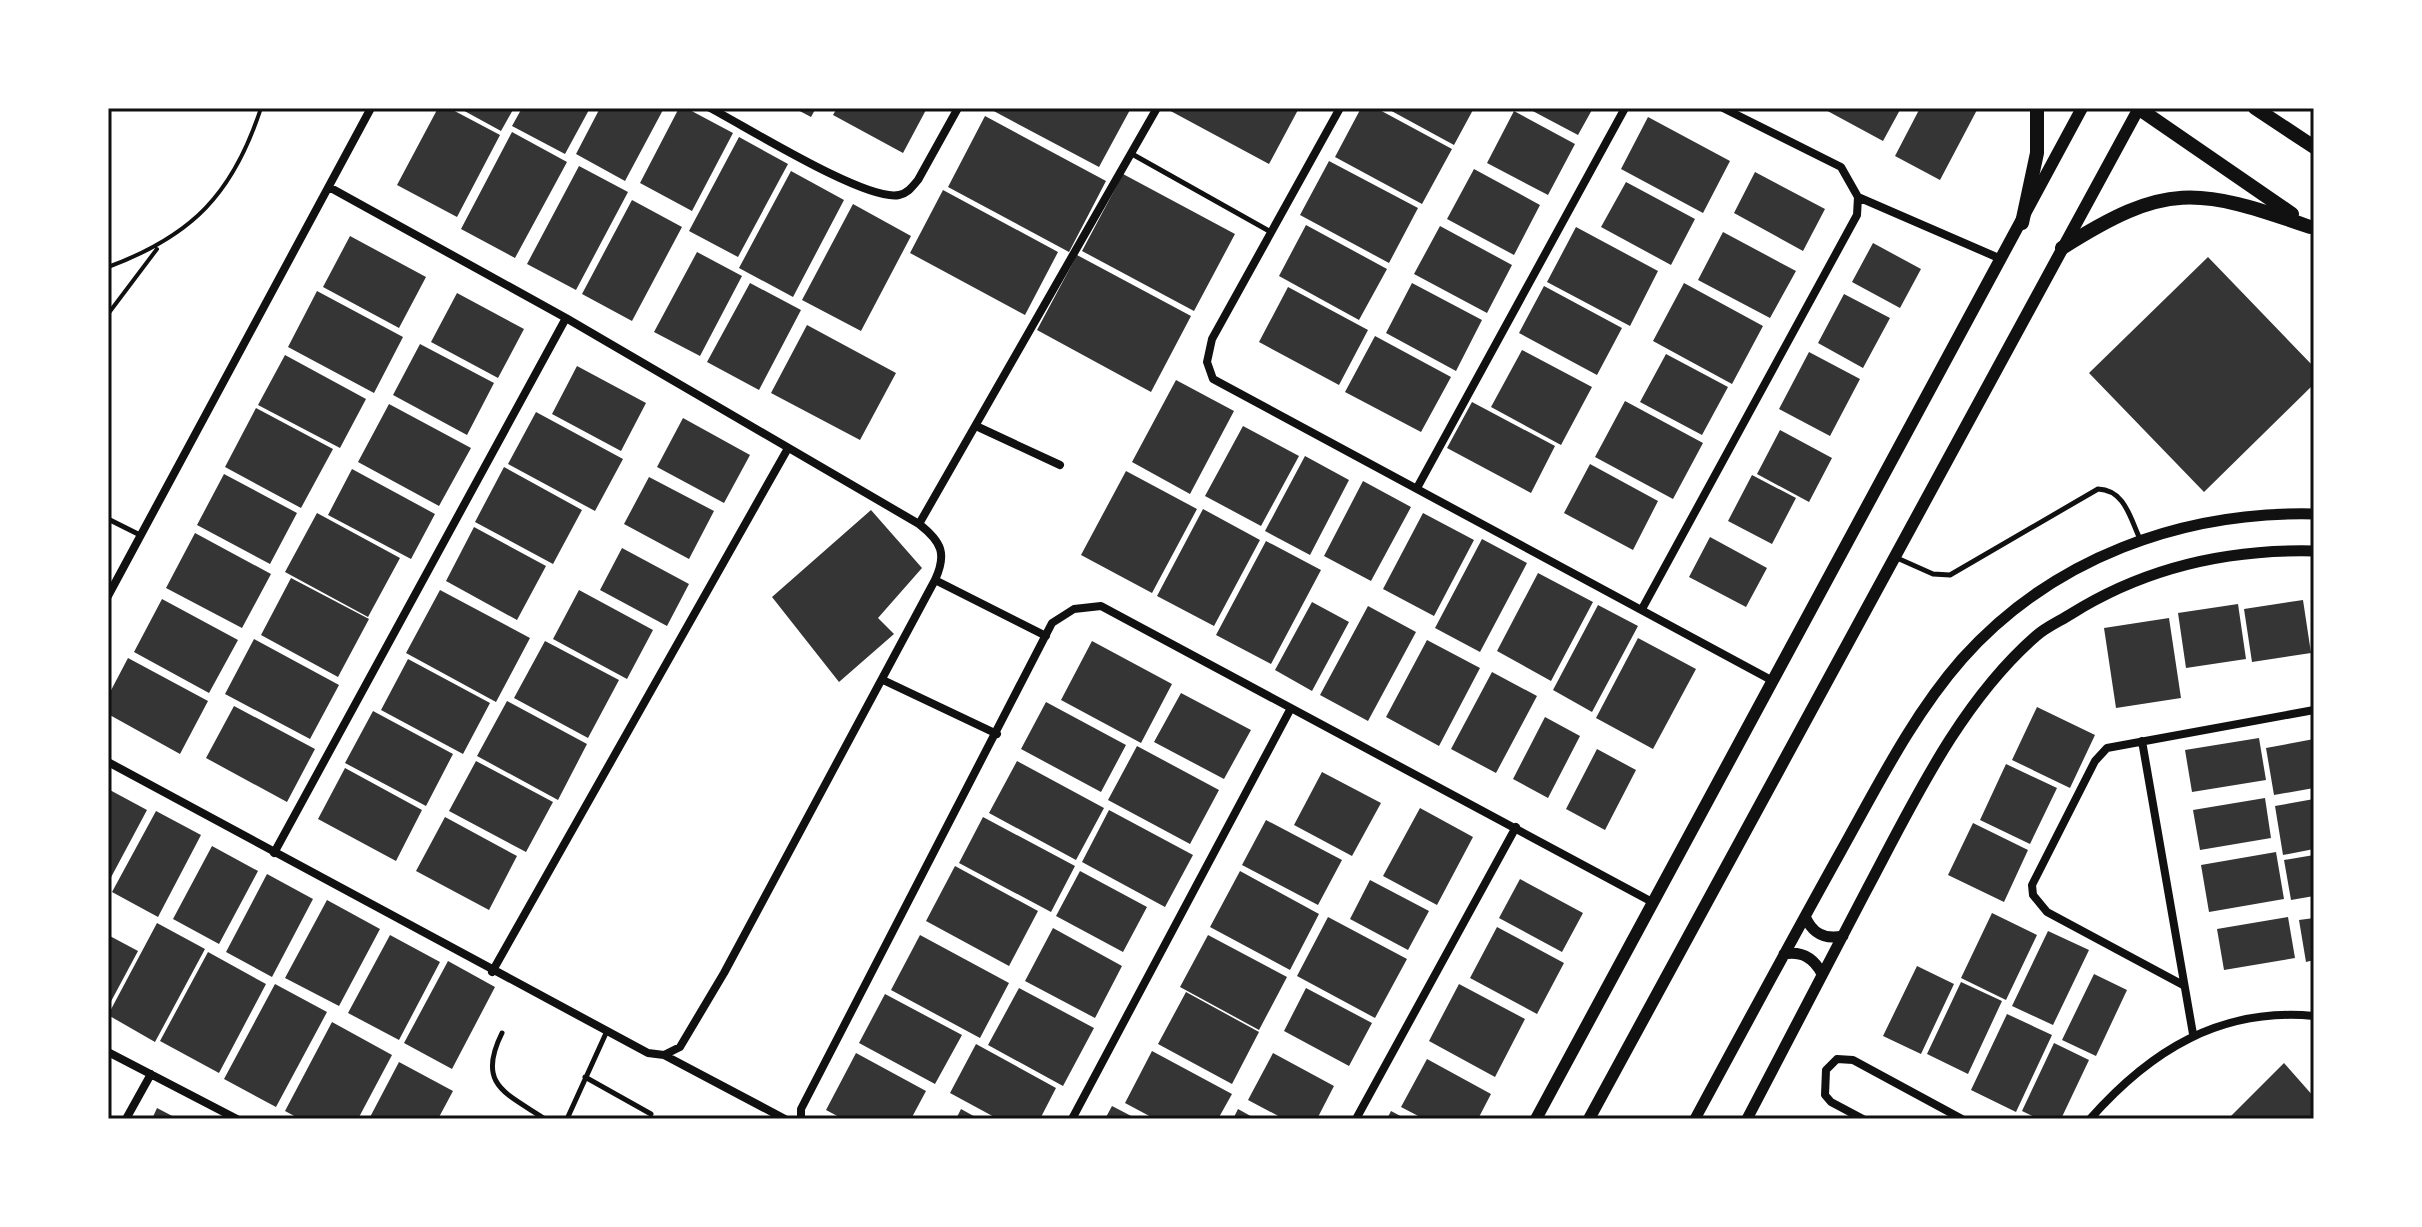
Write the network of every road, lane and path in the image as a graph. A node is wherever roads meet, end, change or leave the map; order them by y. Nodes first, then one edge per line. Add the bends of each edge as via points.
1 (261, 108) edge
2 (371, 108) edge
3 (710, 108) edge
4 (958, 108) edge
5 (1157, 108) edge
6 (1340, 108) edge
7 (1625, 108) edge
8 (1723, 108) edge
9 (2037, 108) edge
10 (2082, 108) edge
11 (2138, 108) edge
12 (2255, 108) edge
13 (2314, 147) edge
14 (1132, 154) junction
15 (329, 187) junction
16 (1858, 197) junction
17 (2022, 223) junction
18 (2312, 228) edge
19 (1272, 232) junction
20 (159, 245) junction
21 (2062, 248) junction
22 (2001, 259) junction
23 (108, 267) edge
24 (108, 314) edge
25 (566, 318) junction
26 (976, 426) junction
27 (787, 450) junction
28 (1060, 465) dead end
29 (1417, 488) junction
30 (2314, 514) edge
31 (108, 519) edge
32 (919, 524) junction
33 (141, 536) junction
34 (2140, 539) junction
35 (2314, 551) edge
36 (1895, 557) junction
37 (935, 580) junction
38 (108, 596) edge
39 (1642, 609) junction
40 (1046, 636) junction
41 (883, 680) junction
42 (1773, 681) junction
43 (1291, 708) junction
44 (2314, 710) edge
45 (997, 734) junction
46 (2142, 741) junction
47 (108, 762) edge
48 (1516, 827) junction
49 (274, 853) junction
50 (1654, 903) junction
51 (1805, 916) junction
52 (1843, 936) junction
53 (1784, 954) junction
54 (492, 972) junction
55 (1822, 974) junction
56 (2183, 985) junction
57 (2314, 1016) edge
58 (608, 1030) junction
59 (502, 1033) dead end
60 (2193, 1034) junction
61 (108, 1052) edge
62 (664, 1055) junction
63 (151, 1074) junction
64 (585, 1077) junction
65 (651, 1114) dead end
66 (126, 1119) edge
67 (237, 1119) edge
68 (545, 1119) edge
69 (567, 1119) edge
70 (785, 1119) edge
71 (801, 1119) edge
72 (1072, 1119) edge
73 (1356, 1119) edge
74 (1536, 1119) edge
75 (1589, 1119) edge
76 (1695, 1119) edge
77 (1747, 1119) edge
78 (1863, 1119) edge
79 (1962, 1119) edge
80 (2090, 1119) edge

1 - 20 path via 238,164 208,209
2 - 15 street
3 - 4 street via 861,189 892,195 909,190 918,180
5 - 14 street
6 - 19 street
7 - 29 street
8 - 16 street via 1841,167
9 - 17 main road via 2037,153
10 - 17 main road
11 - 18 main road
11 - 21 main road
12 - 13 main road
14 - 19 lane
14 - 26 street
15 - 25 street
15 - 33 street
16 - 22 street
16 - 39 street via 1857,215
17 - 22 main road
18 - 21 main road via 2245,204 2196,196 2151,201 2110,218
19 - 29 street via 1212,339 1213,379
20 - 23 path
20 - 24 path
21 - 36 main road
22 - 42 main road
25 - 27 street
25 - 49 street
26 - 28 street
26 - 32 street
27 - 32 street
27 - 54 street
29 - 39 street
30 - 34 street via 2265,513 2197,522
31 - 33 lane
32 - 37 street via 943,550
33 - 38 street
34 - 36 lane via 2120,497 2111,489 2098,489 1950,575
34 - 51 street via 2076,567 2014,610 1962,659 1920,715
35 - 52 street via 2215,557 2163,568 2103,594 2036,635 1990,685 1950,743 1912,803
36 - 75 main road
37 - 40 street
37 - 41 street
39 - 42 street
40 - 43 street via 1052,623 1074,609 1101,606
40 - 45 street
41 - 45 street
41 - 62 street via 724,973 680,1047
42 - 50 main road
43 - 48 street
43 - 72 street
44 - 46 street
45 - 71 street via 801,1109
46 - 56 street
46 - 56 street via 2100,754 2032,885 2033,895 2047,912
47 - 49 street
48 - 50 street
48 - 73 street
49 - 54 street
50 - 74 main road
51 - 52 street via 1815,932
51 - 53 street
52 - 55 street
53 - 55 street via 1811,959
53 - 76 street
54 - 58 street
55 - 77 street
56 - 60 street
57 - 60 street via 2243,1018
58 - 62 street via 648,1053
58 - 64 lane
59 - 68 lane via 492,1054 497,1087
60 - 80 street via 2118,1087
61 - 63 street
62 - 70 street
63 - 66 street
63 - 67 street
64 - 65 lane
64 - 69 lane
78 - 79 street via 1825,1095 1826,1070 1837,1059 1853,1060

